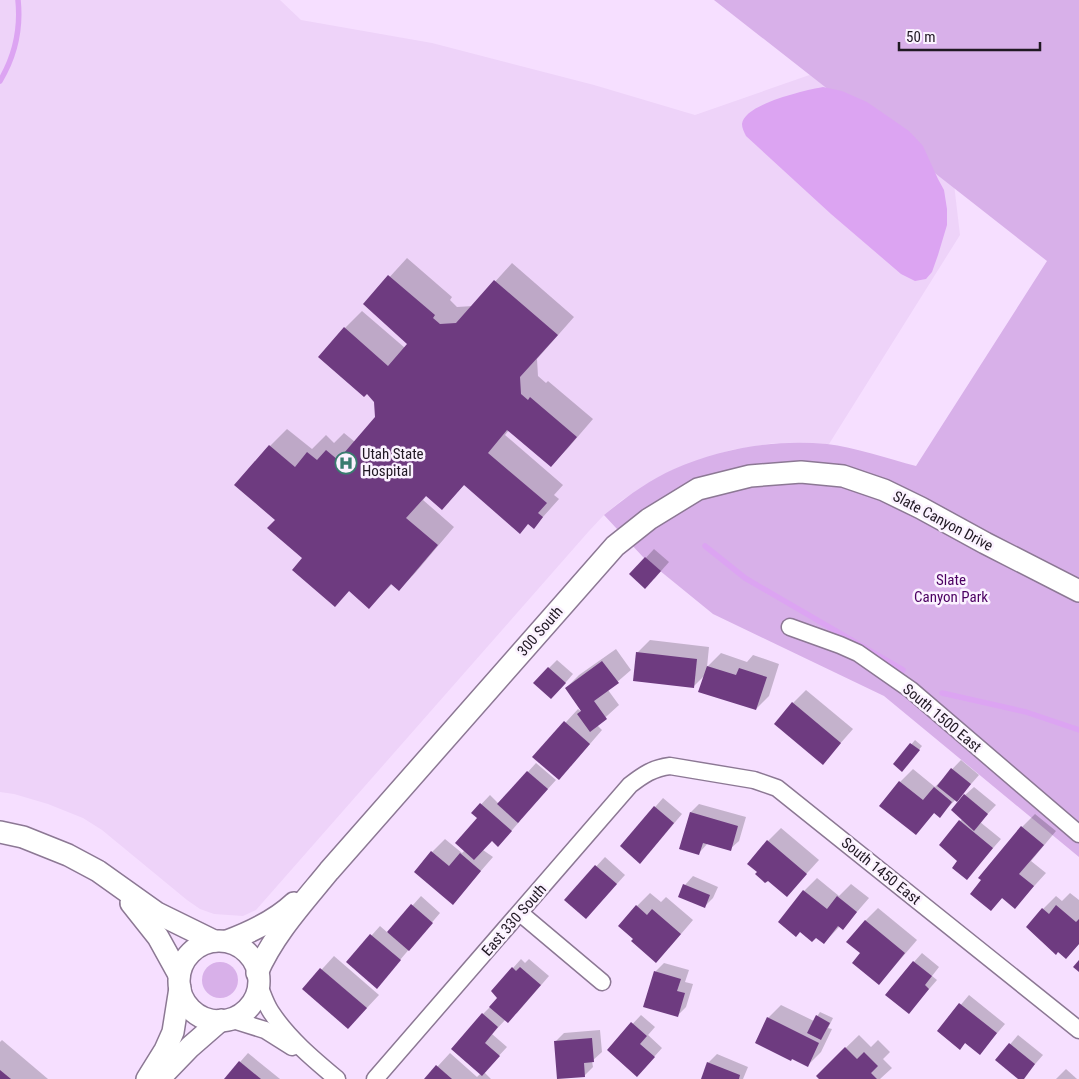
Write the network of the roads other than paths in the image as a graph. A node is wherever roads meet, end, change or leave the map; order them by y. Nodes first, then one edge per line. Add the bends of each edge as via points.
1 (801, 472) joint
2 (1079, 590) edge
3 (790, 627) dead end
4 (659, 767) joint
5 (0, 832) edge
6 (1079, 834) edge
7 (329, 871) junction
8 (109, 879) junction
9 (520, 913) junction
10 (221, 941) junction
11 (258, 978) junction
12 (179, 982) junction
13 (602, 982) dead end
14 (225, 1019) junction
15 (1079, 1030) edge
16 (316, 1061) junction
17 (146, 1079) edge
18 (159, 1079) edge
19 (337, 1079) edge
20 (375, 1079) edge

1 - 2 street, Slate Canyon Drive via 843,476 884,490
1 - 7 street, 300 South via 750,476 698,489 649,519 615,546
3 - 6 street, South 1500 East via 858,653 911,690
4 - 9 street, East 330 South via 630,784
4 - 15 street, South 1450 East via 700,770 754,780 777,788
5 - 8 street via 68,855
7 - 10 street, 300 South via 285,912 247,934
7 - 11 street, 300 South via 264,957
8 - 10 street via 157,913
8 - 12 street via 158,937
9 - 13 street
9 - 20 street, East 330 South
10 - 11 street via 240,946 250,955
10 - 12 street via 202,944 191,952 183,962
11 - 14 street via 257,992 251,1004 242,1013
11 - 16 street via 269,1010
12 - 14 street via 184,1000 192,1011 204,1018
12 - 17 street via 173,1032
14 - 16 street via 265,1030
14 - 18 street via 190,1047
16 - 19 street

